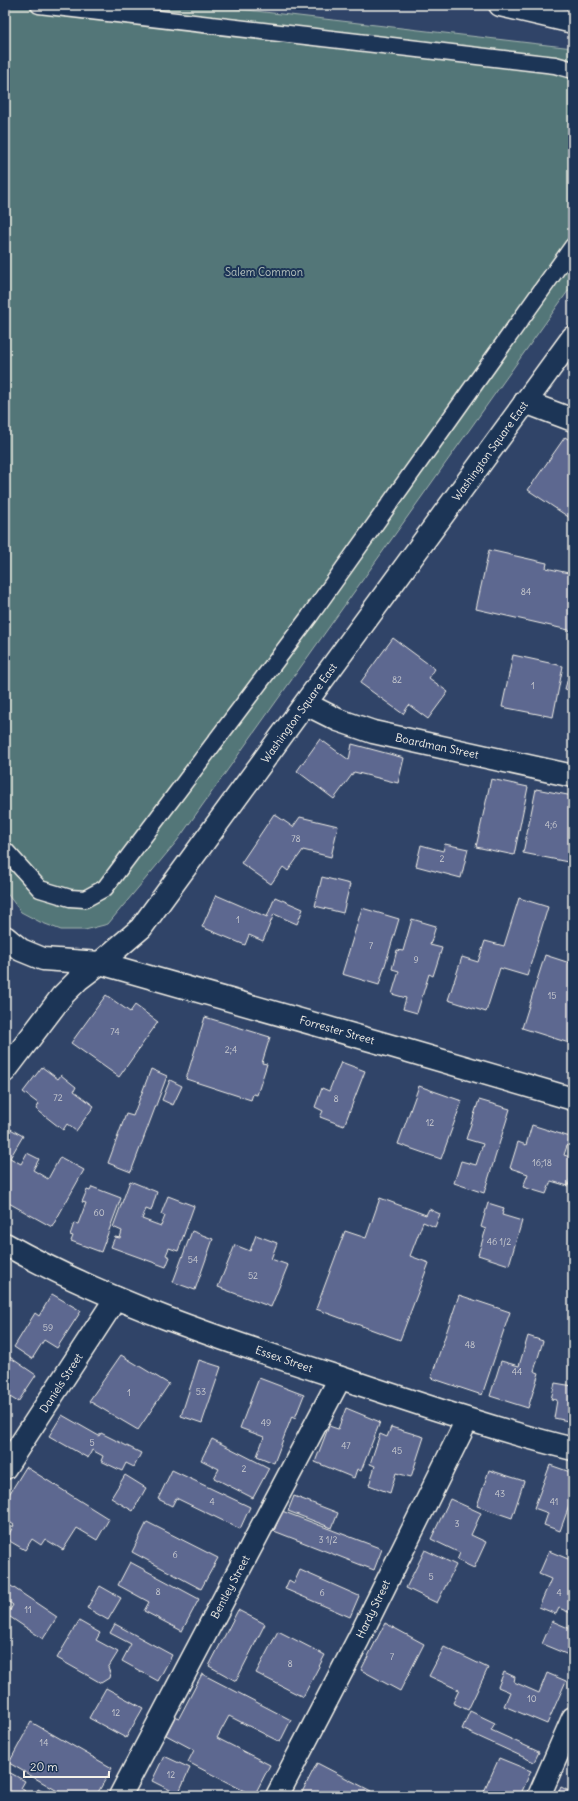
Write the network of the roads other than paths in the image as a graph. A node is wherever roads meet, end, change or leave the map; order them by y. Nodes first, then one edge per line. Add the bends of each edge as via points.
1 (39, 5) edge
2 (500, 5) edge
3 (573, 22) edge
4 (573, 70) edge
5 (573, 246) edge
6 (573, 337) edge
7 (525, 402) junction
8 (573, 420) edge
9 (306, 704) junction
10 (573, 776) edge
11 (5, 850) edge
12 (5, 937) edge
13 (100, 963) junction
14 (5, 1071) edge
15 (573, 1099) edge
16 (5, 1244) edge
17 (116, 1298) junction
18 (340, 1378) junction
19 (467, 1420) junction
20 (573, 1449) edge
21 (5, 1468) edge
22 (573, 1718) edge
23 (120, 1796) edge
24 (277, 1796) edge
25 (540, 1796) edge

1 - 4 lane via 555,65
2 - 3 street
5 - 11 lane via 309,617 105,888 85,899 70,898 40,889
6 - 7 street, Washington Square East
7 - 8 street
7 - 9 street, Washington Square East
9 - 10 street, Boardman Street via 338,720 373,732
9 - 13 street, Washington Square East via 141,928
12 - 13 street, Forrester Street via 21,950 43,959
13 - 14 street, Washington Square East via 62,996
13 - 15 street, Forrester Street
16 - 17 street, Essex Street
17 - 18 street, Essex Street via 166,1318
17 - 21 street, Daniels Street
18 - 19 street, Essex Street
18 - 23 street, Bentley Street
19 - 20 street, Essex Street
19 - 24 street, Hardy Street
22 - 25 street

